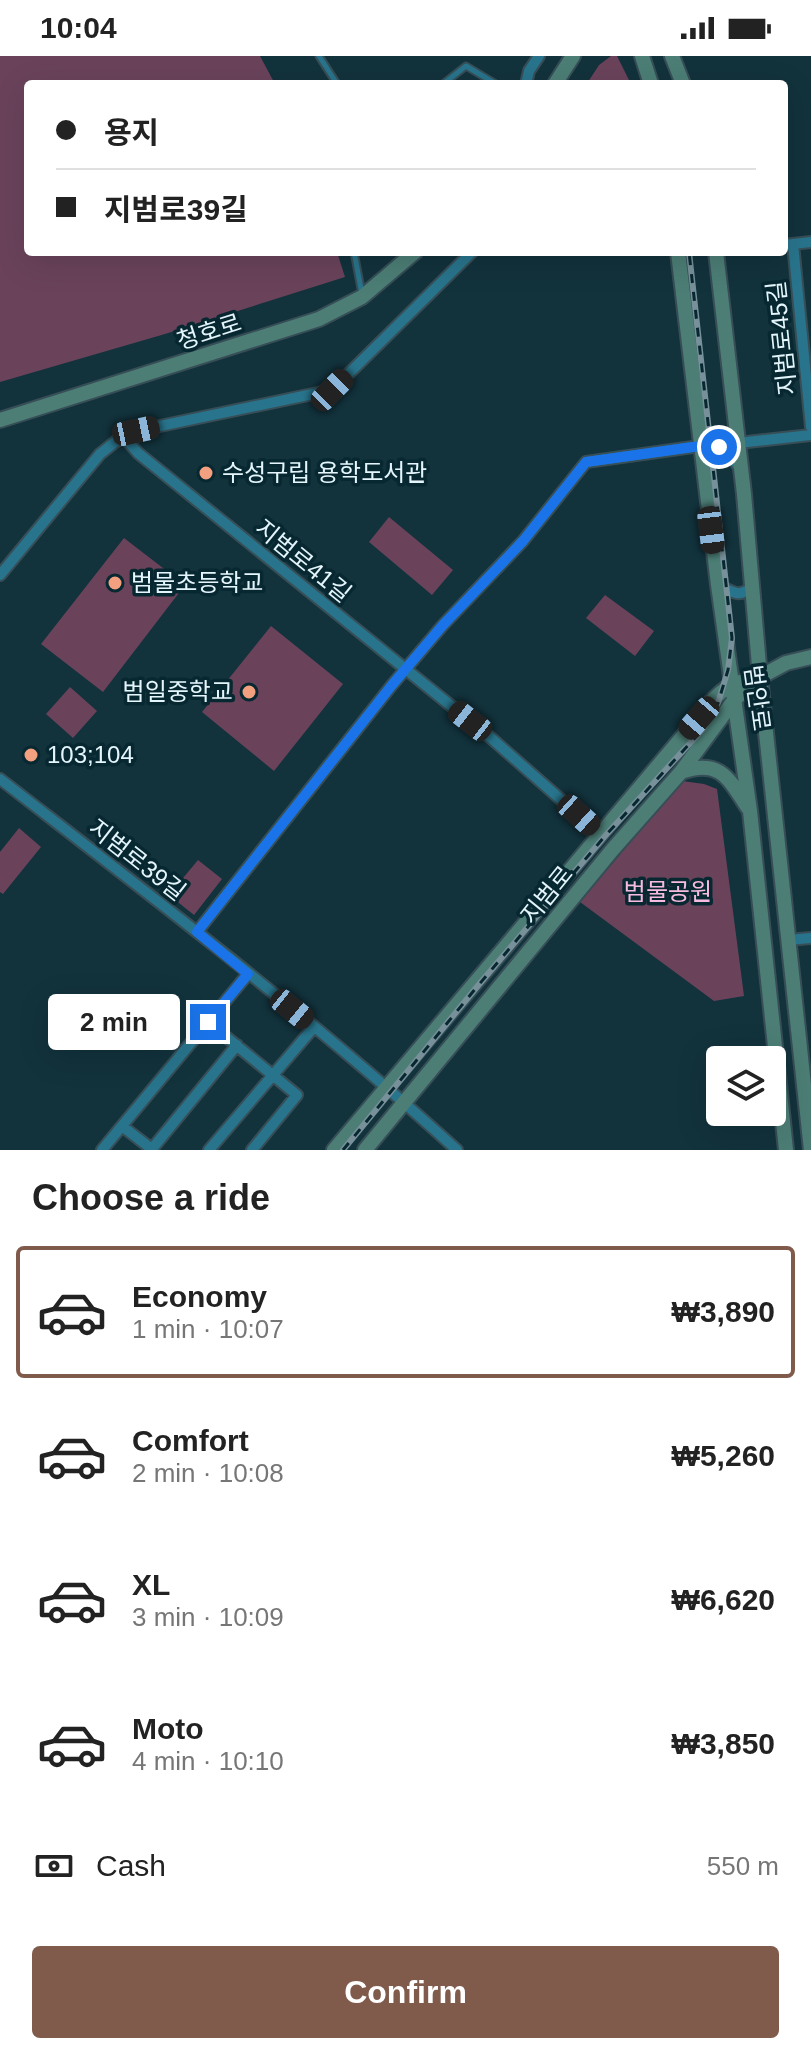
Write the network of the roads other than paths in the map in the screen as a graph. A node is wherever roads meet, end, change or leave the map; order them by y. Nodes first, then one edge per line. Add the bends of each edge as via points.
1 (539, 56) edge
2 (573, 56) edge
3 (635, 56) edge
4 (642, 56) edge
5 (672, 56) edge
6 (322, 58) edge
7 (649, 78) edge
8 (335, 80) edge
9 (448, 80) edge
10 (489, 80) edge
11 (527, 80) edge
12 (558, 80) edge
13 (681, 80) edge
14 (811, 242) edge
15 (788, 245) edge
16 (355, 256) edge
17 (410, 256) edge
18 (468, 256) edge
19 (678, 256) edge
20 (716, 256) edge
21 (362, 297) junction
22 (0, 420) edge
23 (811, 427) edge
24 (811, 435) edge
25 (124, 437) junction
26 (738, 443) junction
27 (700, 446) junction
28 (741, 472) junction
29 (0, 575) edge
30 (718, 585) junction
31 (753, 586) junction
32 (811, 657) edge
33 (405, 670) junction
34 (760, 677) junction
35 (734, 691) junction
36 (681, 772) junction
37 (0, 779) edge
38 (750, 811) junction
39 (600, 834) junction
40 (197, 932) junction
41 (811, 938) edge
42 (788, 940) junction
43 (248, 974) junction
44 (208, 1022) junction
45 (314, 1027) junction
46 (237, 1045) junction
47 (273, 1075) junction
48 (387, 1088) junction
49 (404, 1102) junction
50 (122, 1126) junction
51 (102, 1150) edge
52 (152, 1150) edge
53 (209, 1150) edge
54 (252, 1150) edge
55 (334, 1150) edge
56 (365, 1150) edge
57 (457, 1150) edge
58 (786, 1150) edge
59 (811, 1150) edge

1 - 11 street
2 - 12 main road
3 - 7 main road
4 - 7 main road
5 - 13 main road
6 - 8 lane
9 - 10 lane via 466,66
14 - 15 street
15 - 23 street, 지범로45길
16 - 21 lane
17 - 21 main road, 청호로
18 - 25 street via 332,390
19 - 27 main road, 범안로
20 - 26 main road
21 - 22 main road, 청호로 via 319,319
24 - 26 street
25 - 29 street via 100,454
25 - 33 street, 지범로41길
26 - 28 main road, 범안로
27 - 28 street via 730,453
27 - 30 main road, 범안로
27 - 33 street via 586,462 523,541
28 - 31 main road, 범안로
30 - 31 street via 736,594
30 - 35 main road, 범안로
31 - 34 main road, 범안로
32 - 34 main road
33 - 39 street, 지범로41길
33 - 40 street
34 - 35 main road
34 - 42 main road, 범안로
35 - 36 main road, 지범로
35 - 38 main road, 범안로
35 - 39 main road via 722,691
36 - 38 main road via 698,766 715,770 729,778
36 - 49 main road, 지범로
37 - 40 street, 지범로39길
38 - 58 main road, 범안로
39 - 48 main road
40 - 43 street, 지범로39길
41 - 42 street
42 - 59 main road, 범안로
43 - 44 street
43 - 45 street, 지범로39길
44 - 46 street
44 - 50 street
45 - 47 street
45 - 48 street, 지범로39길
46 - 47 street
46 - 52 street
47 - 53 street
47 - 54 street via 297,1095
48 - 49 street, 지범로39길
48 - 55 main road
49 - 56 main road, 지범로
49 - 57 street, 지범로39길
50 - 51 street
50 - 52 street

